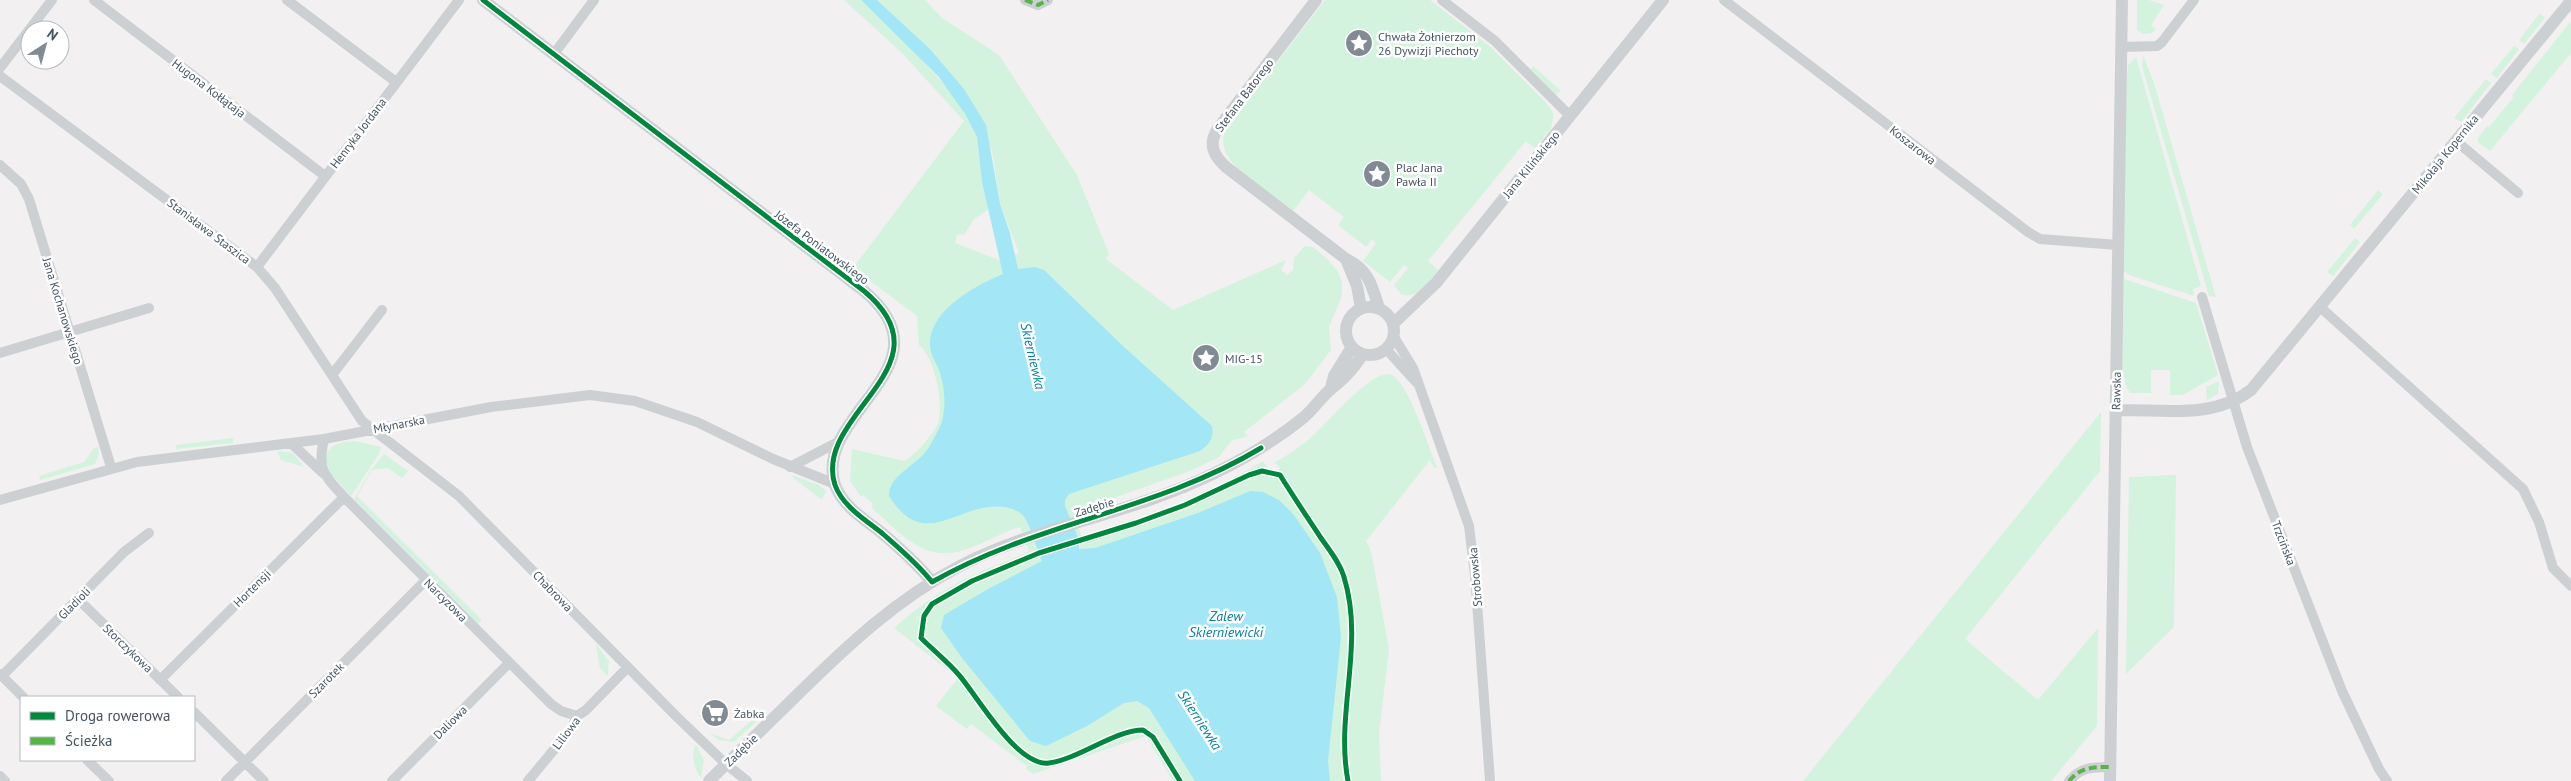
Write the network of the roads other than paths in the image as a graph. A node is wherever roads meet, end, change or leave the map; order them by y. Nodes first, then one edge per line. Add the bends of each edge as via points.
1 (52, 0) edge
2 (94, 0) edge
3 (287, 0) edge
4 (459, 0) edge
5 (483, 0) edge
6 (594, 0) edge
7 (1025, 0) edge
8 (1048, 0) edge
9 (1316, 0) edge
10 (1442, 0) edge
11 (1663, 0) edge
12 (1724, 0) edge
13 (2122, 0) edge
14 (2194, 0) edge
15 (2571, 1) edge
16 (2121, 46) junction
17 (554, 54) junction
18 (0, 68) edge
19 (0, 76) edge
20 (396, 82) junction
21 (1570, 116) junction
22 (2456, 142) junction
23 (0, 165) edge
24 (325, 176) junction
25 (2518, 193) dead end
26 (2118, 245) junction
27 (1346, 259) junction
28 (257, 267) junction
29 (2202, 297) dead end
30 (2320, 307) junction
31 (149, 308) dead end
32 (1361, 308) junction
33 (1379, 308) junction
34 (382, 310) dead end
35 (1394, 323) junction
36 (69, 332) junction
37 (1394, 337) junction
38 (1352, 347) junction
39 (1386, 349) junction
40 (0, 353) edge
41 (1363, 354) junction
42 (332, 375) junction
43 (1416, 382) junction
44 (1331, 388) junction
45 (2234, 402) junction
46 (2116, 410) junction
47 (370, 430) junction
48 (324, 439) junction
49 (840, 442) junction
50 (291, 443) junction
51 (111, 467) junction
52 (790, 467) junction
53 (323, 473) junction
54 (835, 484) junction
55 (344, 497) junction
56 (0, 500) edge
57 (149, 533) dead end
58 (426, 580) junction
59 (932, 582) junction
60 (2571, 586) edge
61 (78, 599) junction
62 (509, 663) junction
63 (628, 667) junction
64 (1, 675) edge
65 (160, 680) junction
66 (22, 696) edge
67 (177, 696) edge
68 (195, 713) edge
69 (576, 716) junction
70 (88, 761) edge
71 (244, 762) junction
72 (726, 764) junction
73 (2110, 768) junction
74 (0, 776) edge
75 (6, 781) edge
76 (108, 781) edge
77 (226, 781) edge
78 (264, 781) edge
79 (392, 781) edge
80 (528, 781) edge
81 (709, 781) edge
82 (747, 781) edge
83 (1490, 781) edge
84 (2069, 781) edge
85 (2110, 781) edge
86 (2387, 781) edge

1 - 18 street
2 - 24 street, Hugona Kołłątaja
3 - 20 street
4 - 20 street, Henryka Jordana
5 - 17 street, Józefa Poniatowskiego
6 - 17 street
7 - 8 street via 1038,5
9 - 27 street, Stefana Batorego via 1217,130 1212,146 1215,156 1226,167
10 - 21 street via 1495,41
11 - 21 street, Jana Kilińskiego
12 - 26 street, Koszarowa via 2040,240
13 - 16 street, Rawska
14 - 16 street via 2156,46
15 - 22 street, Mikołaja Kopernika
16 - 26 street, Rawska
17 - 49 street, Józefa Poniatowskiego via 864,291 883,309 894,334 891,361
19 - 28 street, Stanisława Staszica
20 - 24 street, Henryka Jordana
21 - 35 street, Jana Kilińskiego via 1436,283
22 - 25 street
22 - 30 street, Mikołaja Kopernika
23 - 36 street, Jana Kochanowskiego via 21,184 29,199
24 - 28 street, Henryka Jordana
26 - 46 street, Rawska
27 - 32 street via 1357,286
27 - 33 street, Stefana Batorego via 1368,275
28 - 42 street, Stanisława Staszica via 275,288
29 - 45 street, Trzcińska
30 - 45 street, Mikołaja Kopernika via 2256,384
30 - 60 street via 2523,489 2539,522 2553,568
31 - 36 street
32 - 33 street
32 - 38 street via 1352,315 1346,328
33 - 35 street
34 - 42 street
35 - 37 street
36 - 40 street
36 - 51 street, Jana Kochanowskiego
37 - 39 street
37 - 43 street, Strobowska via 1414,368
38 - 41 street
38 - 44 street, Zadębie via 1334,376
39 - 41 street via 1377,354
39 - 43 street, Strobowska
41 - 44 street, Zadębie via 1340,384
42 - 47 street, Stanisława Staszica via 355,413
43 - 83 street, Strobowska via 1469,526 1475,567
44 - 59 street, Zadębie via 1305,416 1231,465 1175,491 1024,540 962,565
45 - 46 street, Mikołaja Kopernika via 2212,410
45 - 86 street, Trzcińska via 2247,446 2331,664 2366,743
46 - 73 street, Rawska
47 - 48 street, Młynarska
47 - 52 street, Młynarska via 568,396 615,397 697,422
47 - 63 street, Chabrowa via 459,496
48 - 50 street, Młynarska
48 - 53 street
49 - 52 street
49 - 54 street, Józefa Poniatowskiego via 832,466
50 - 51 street, Młynarska
50 - 53 street, Narcyzowa
51 - 56 street, Młynarska
52 - 54 street, Młynarska
53 - 55 street, Narcyzowa
54 - 59 street via 844,501 908,556
55 - 58 street, Narcyzowa
55 - 65 street, Hortensji
57 - 61 street, Gladioli via 135,542
58 - 62 street, Narcyzowa
58 - 71 street, Szarotek
59 - 72 street, Zadębie via 873,624
61 - 64 street, Gladioli
61 - 65 street, Storczykowa
62 - 69 street, Narcyzowa via 551,704
62 - 79 street, Daliowa
63 - 69 street, Liliowa
63 - 72 street, Chabrowa
64 - 66 street
65 - 67 street, Storczykowa
68 - 71 street
69 - 80 street, Liliowa via 572,728
70 - 76 street
71 - 77 street, Szarotek
71 - 78 street
72 - 81 street, Zadębie
72 - 82 street, Chabrowa
73 - 84 street via 2085,768
73 - 85 street, Rawska
74 - 75 street

